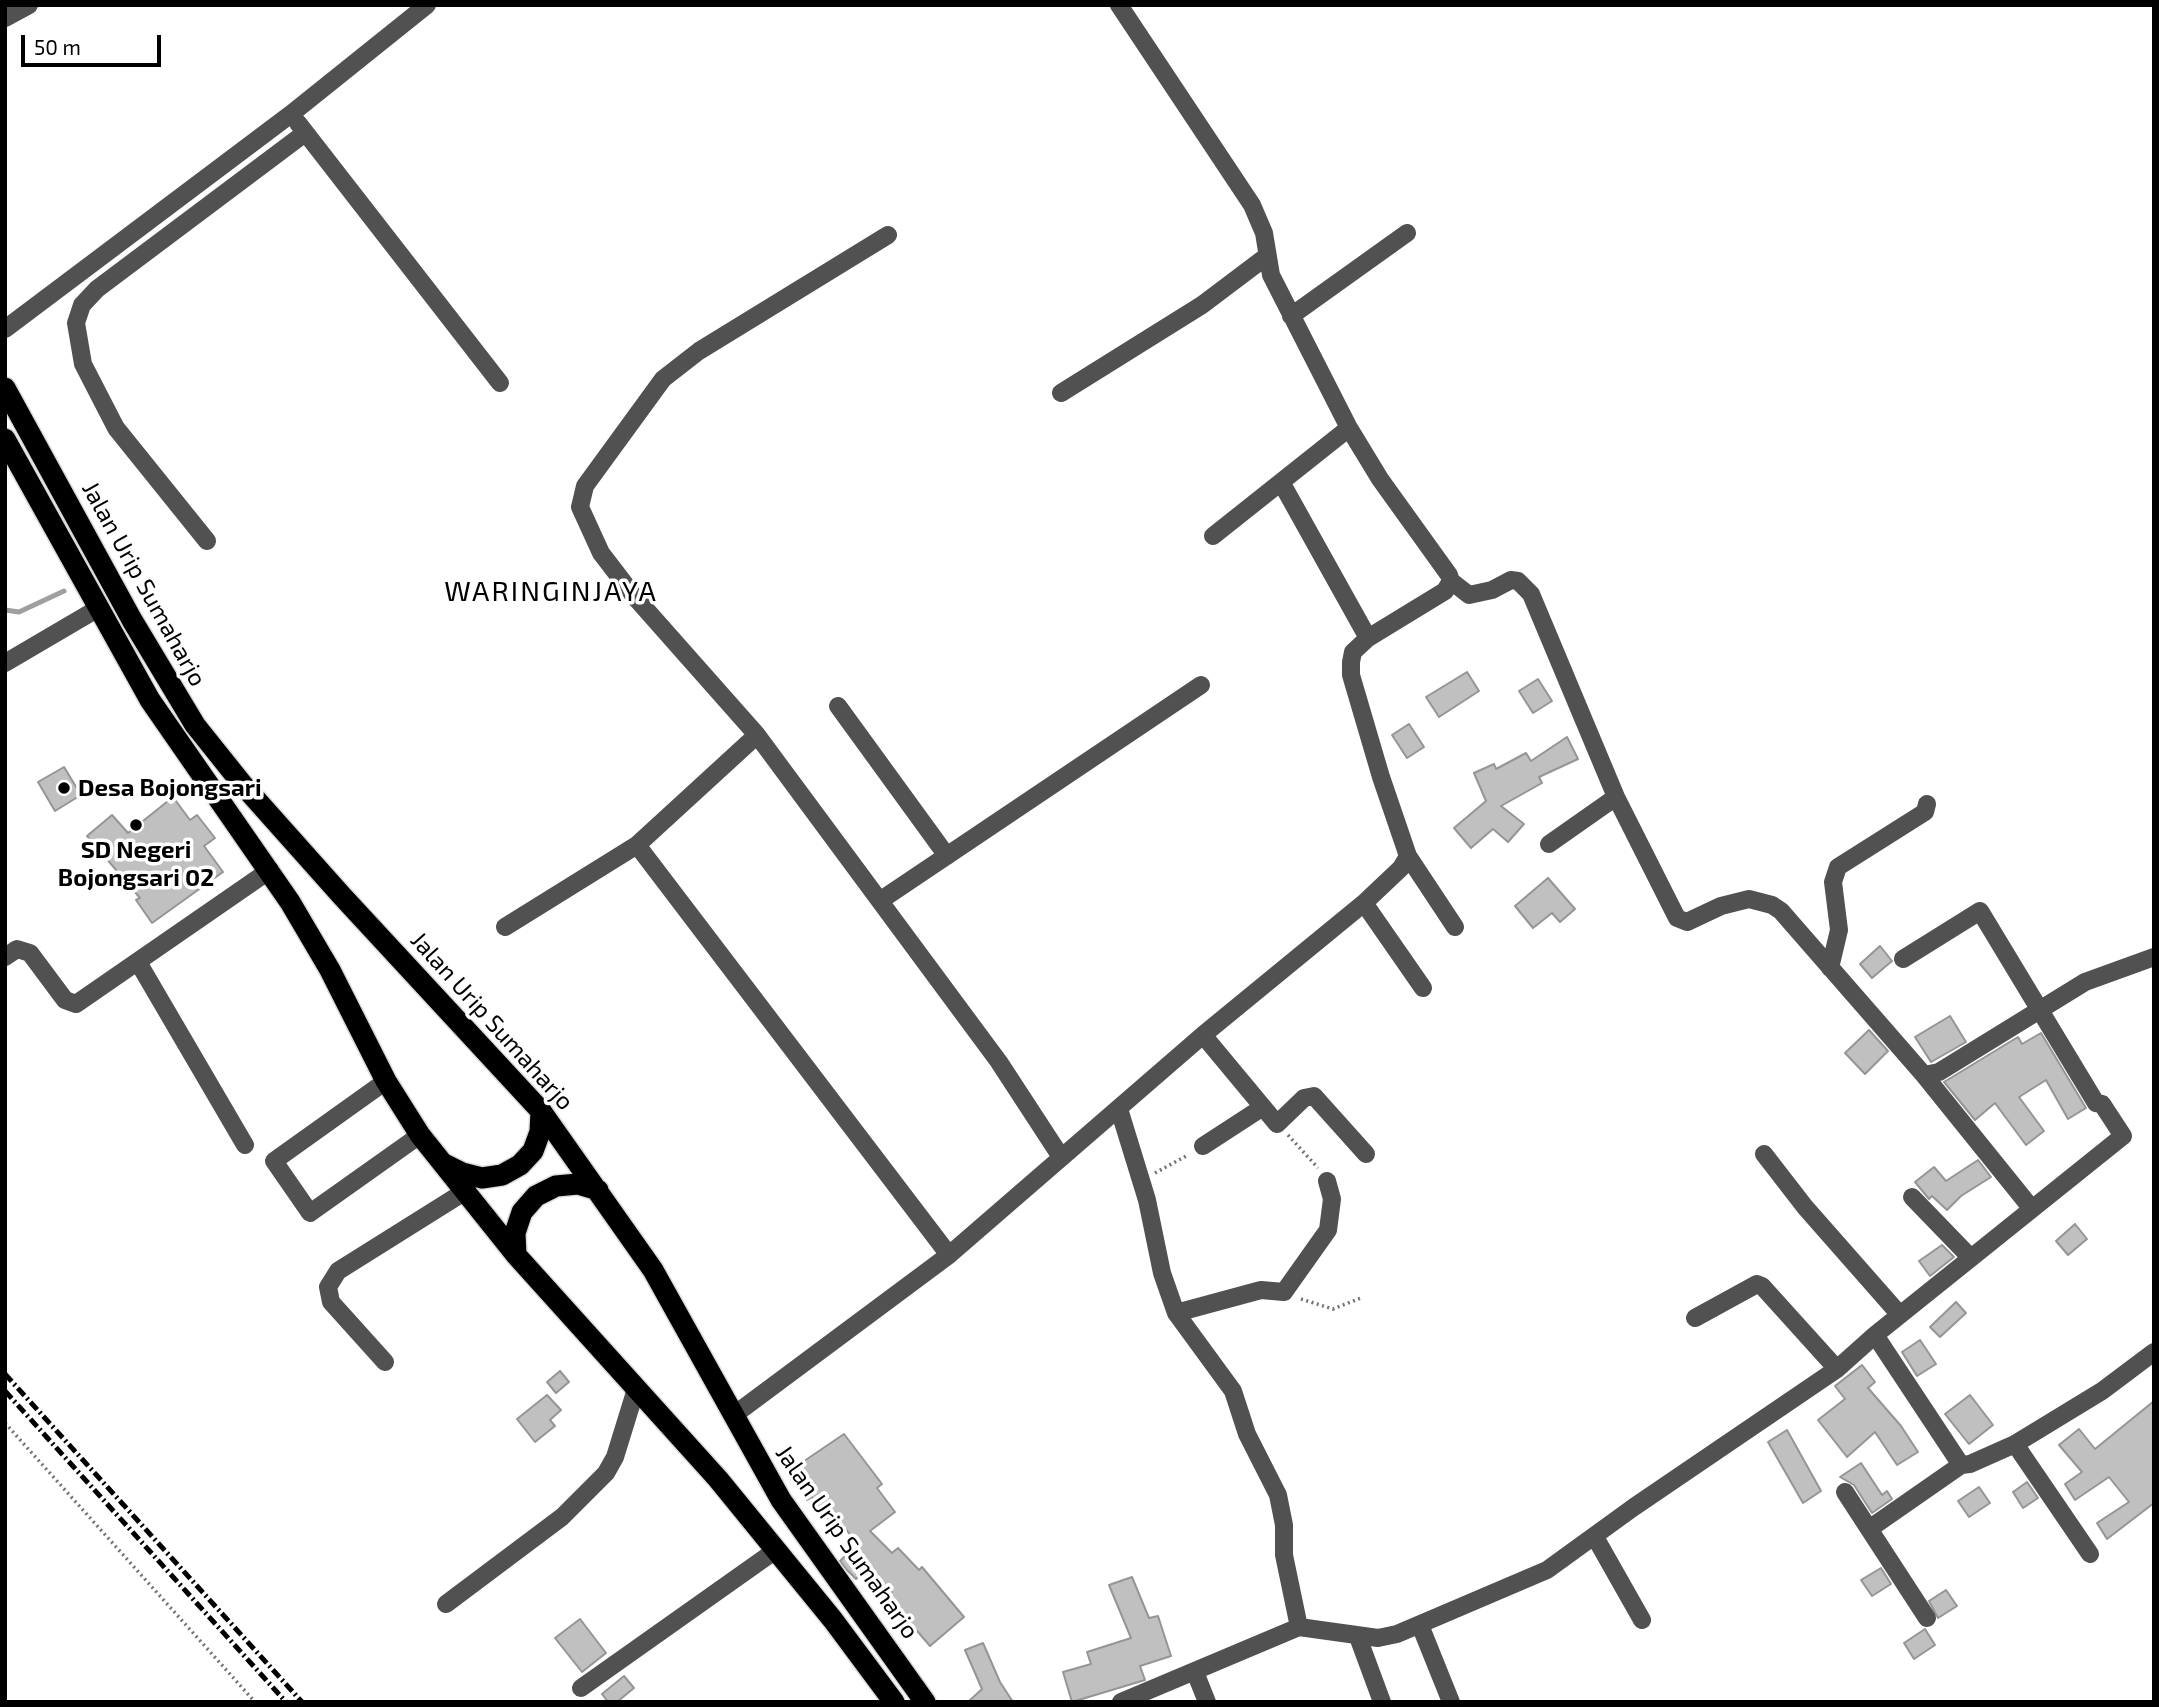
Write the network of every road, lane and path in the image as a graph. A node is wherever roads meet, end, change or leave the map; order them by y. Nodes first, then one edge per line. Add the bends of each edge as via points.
1 (29, 5) edge
2 (427, 5) edge
3 (1119, 5) edge
4 (5, 18) edge
5 (291, 114) junction
6 (305, 133) junction
7 (1406, 233) dead end
8 (888, 235) dead end
9 (1267, 256) junction
10 (1291, 316) junction
11 (5, 329) edge
12 (500, 383) dead end
13 (5, 388) edge
14 (1061, 393) dead end
15 (1349, 428) junction
16 (5, 439) edge
17 (1281, 482) junction
18 (1213, 536) dead end
19 (206, 541) dead end
20 (1451, 581) junction
21 (97, 609) junction
22 (1368, 638) junction
23 (5, 663) edge
24 (1201, 685) dead end
25 (838, 706) dead end
26 (757, 735) junction
27 (1616, 797) junction
28 (1927, 804) dead end
29 (1549, 844) dead end
30 (638, 845) junction
31 (947, 856) junction
32 (1408, 856) junction
33 (270, 870) junction
34 (881, 900) junction
35 (1364, 903) junction
36 (505, 927) dead end
37 (1455, 928) dead end
38 (5, 957) edge
39 (2154, 957) edge
40 (1903, 959) dead end
41 (138, 962) junction
42 (1830, 968) junction
43 (1423, 988) dead end
44 (2040, 1010) junction
45 (1203, 1035) junction
46 (1924, 1074) junction
47 (386, 1081) junction
48 (1263, 1107) junction
49 (1119, 1109) junction
50 (541, 1111) junction
51 (1276, 1124) junction
52 (420, 1135) junction
53 (245, 1145) dead end
54 (1203, 1146) joint
55 (1366, 1154) dead end
56 (1764, 1154) dead end
57 (1061, 1157) junction
58 (440, 1162) junction
59 (1141, 1180) junction
60 (1327, 1181) joint
61 (598, 1190) junction
62 (464, 1192) junction
63 (1912, 1197) dead end
64 (2032, 1209) junction
65 (516, 1255) junction
66 (949, 1255) junction
67 (1970, 1258) junction
68 (1283, 1292) junction
69 (1361, 1298) dead end
70 (1176, 1313) junction
71 (1900, 1315) junction
72 (1695, 1318) dead end
73 (1875, 1335) junction
74 (2154, 1352) edge
75 (385, 1362) dead end
76 (1837, 1369) junction
77 (636, 1389) junction
78 (734, 1415) junction
79 (5, 1423) edge
80 (2015, 1444) junction
81 (1961, 1465) junction
82 (1845, 1492) dead end
83 (1869, 1529) junction
84 (1595, 1537) junction
85 (776, 1550) junction
86 (2090, 1554) dead end
87 (446, 1604) dead end
88 (1927, 1618) dead end
89 (1642, 1620) dead end
90 (1420, 1625) junction
91 (1299, 1627) junction
92 (1358, 1637) junction
93 (1195, 1672) junction
94 (581, 1688) dead end
95 (921, 1694) edge
96 (255, 1702) edge
97 (894, 1702) edge
98 (1121, 1702) edge
99 (1207, 1702) edge
100 (1382, 1702) edge
101 (1451, 1702) edge

1 - 4 street
2 - 5 street
3 - 9 street via 1252,205 1264,233
5 - 6 street
5 - 11 street
6 - 12 street
6 - 19 street via 97,289 82,305 76,323 83,364 116,428
7 - 10 street
8 - 26 street via 699,351 663,379 585,486 580,507 601,553
9 - 10 street
9 - 14 street via 1202,305
10 - 15 street
13 - 50 highway, Jalan Urip Sumaharjo via 195,725 342,896
15 - 17 street
15 - 20 street
16 - 21 highway, Jalan Urip Sumaharjo
17 - 18 street
17 - 22 street
20 - 22 street via 1445,591
20 - 27 street via 1469,596 1511,580 1526,588
21 - 23 street
21 - 33 highway, Jalan Urip Sumaharjo via 150,700
22 - 32 street via 1353,652 1351,675
24 - 31 street
25 - 31 street
26 - 30 street
26 - 34 street
27 - 29 street
27 - 42 street via 1677,918 1687,922 1742,900 1772,905
28 - 42 street via 1925,812 1838,867 1833,882 1839,930
30 - 36 street
30 - 66 street
31 - 34 street
32 - 35 street
32 - 37 street
33 - 41 street
33 - 47 highway, Jalan Urip Sumaharjo via 330,970
34 - 57 street via 999,1062
35 - 43 street
35 - 45 street
38 - 41 street via 17,949 30,953 72,1004
39 - 44 street via 2085,982
40 - 44 street via 1980,911
41 - 53 street
42 - 46 street
44 - 46 street via 1939,1072
44 - 64 street via 2096,1103 2102,1104 2123,1136
45 - 48 street
45 - 49 street
46 - 64 street
47 - 52 highway, Jalan Urip Sumaharjo
47 - 52 street via 274,1161 310,1213
48 - 51 street
48 - 54 street
49 - 57 street
49 - 59 street
50 - 58 highway via 533,1151 520,1166 482,1178
50 - 61 highway, Jalan Urip Sumaharjo
51 - 55 street via 1304,1098 1314,1096
51 - 60 path
52 - 58 highway, Jalan Urip Sumaharjo
54 - 59 path
56 - 71 street
57 - 66 street
58 - 62 highway, Jalan Urip Sumaharjo
59 - 70 street
60 - 68 street via 1332,1199 1328,1230
61 - 65 highway via 578,1184 556,1186 536,1196 522,1212 515,1233
61 - 78 highway, Jalan Urip Sumaharjo via 653,1270
62 - 65 highway, Jalan Urip Sumaharjo
62 - 75 street via 338,1271 328,1287 331,1302
63 - 67 street
64 - 67 street
65 - 77 highway, Jalan Urip Sumaharjo
66 - 78 street
67 - 71 street
68 - 69 path via 1333,1309
68 - 70 street via 1261,1290
70 - 91 street via 1233,1391 1247,1434 1278,1495 1284,1555
71 - 73 street
72 - 76 street via 1757,1284
73 - 76 street
73 - 81 street
74 - 80 street via 2102,1391
76 - 84 street
77 - 85 highway, Jalan Urip Sumaharjo
77 - 87 street via 606,1473 562,1517
78 - 95 highway, Jalan Urip Sumaharjo via 781,1500
79 - 96 path
80 - 81 street
80 - 86 street
81 - 83 street
82 - 83 street
83 - 88 street
84 - 89 street
84 - 90 street via 1547,1570
85 - 94 street
85 - 97 highway, Jalan Urip Sumaharjo
90 - 92 street via 1378,1639
90 - 101 street
91 - 92 street
91 - 93 street
92 - 100 street
93 - 98 street
93 - 99 street

